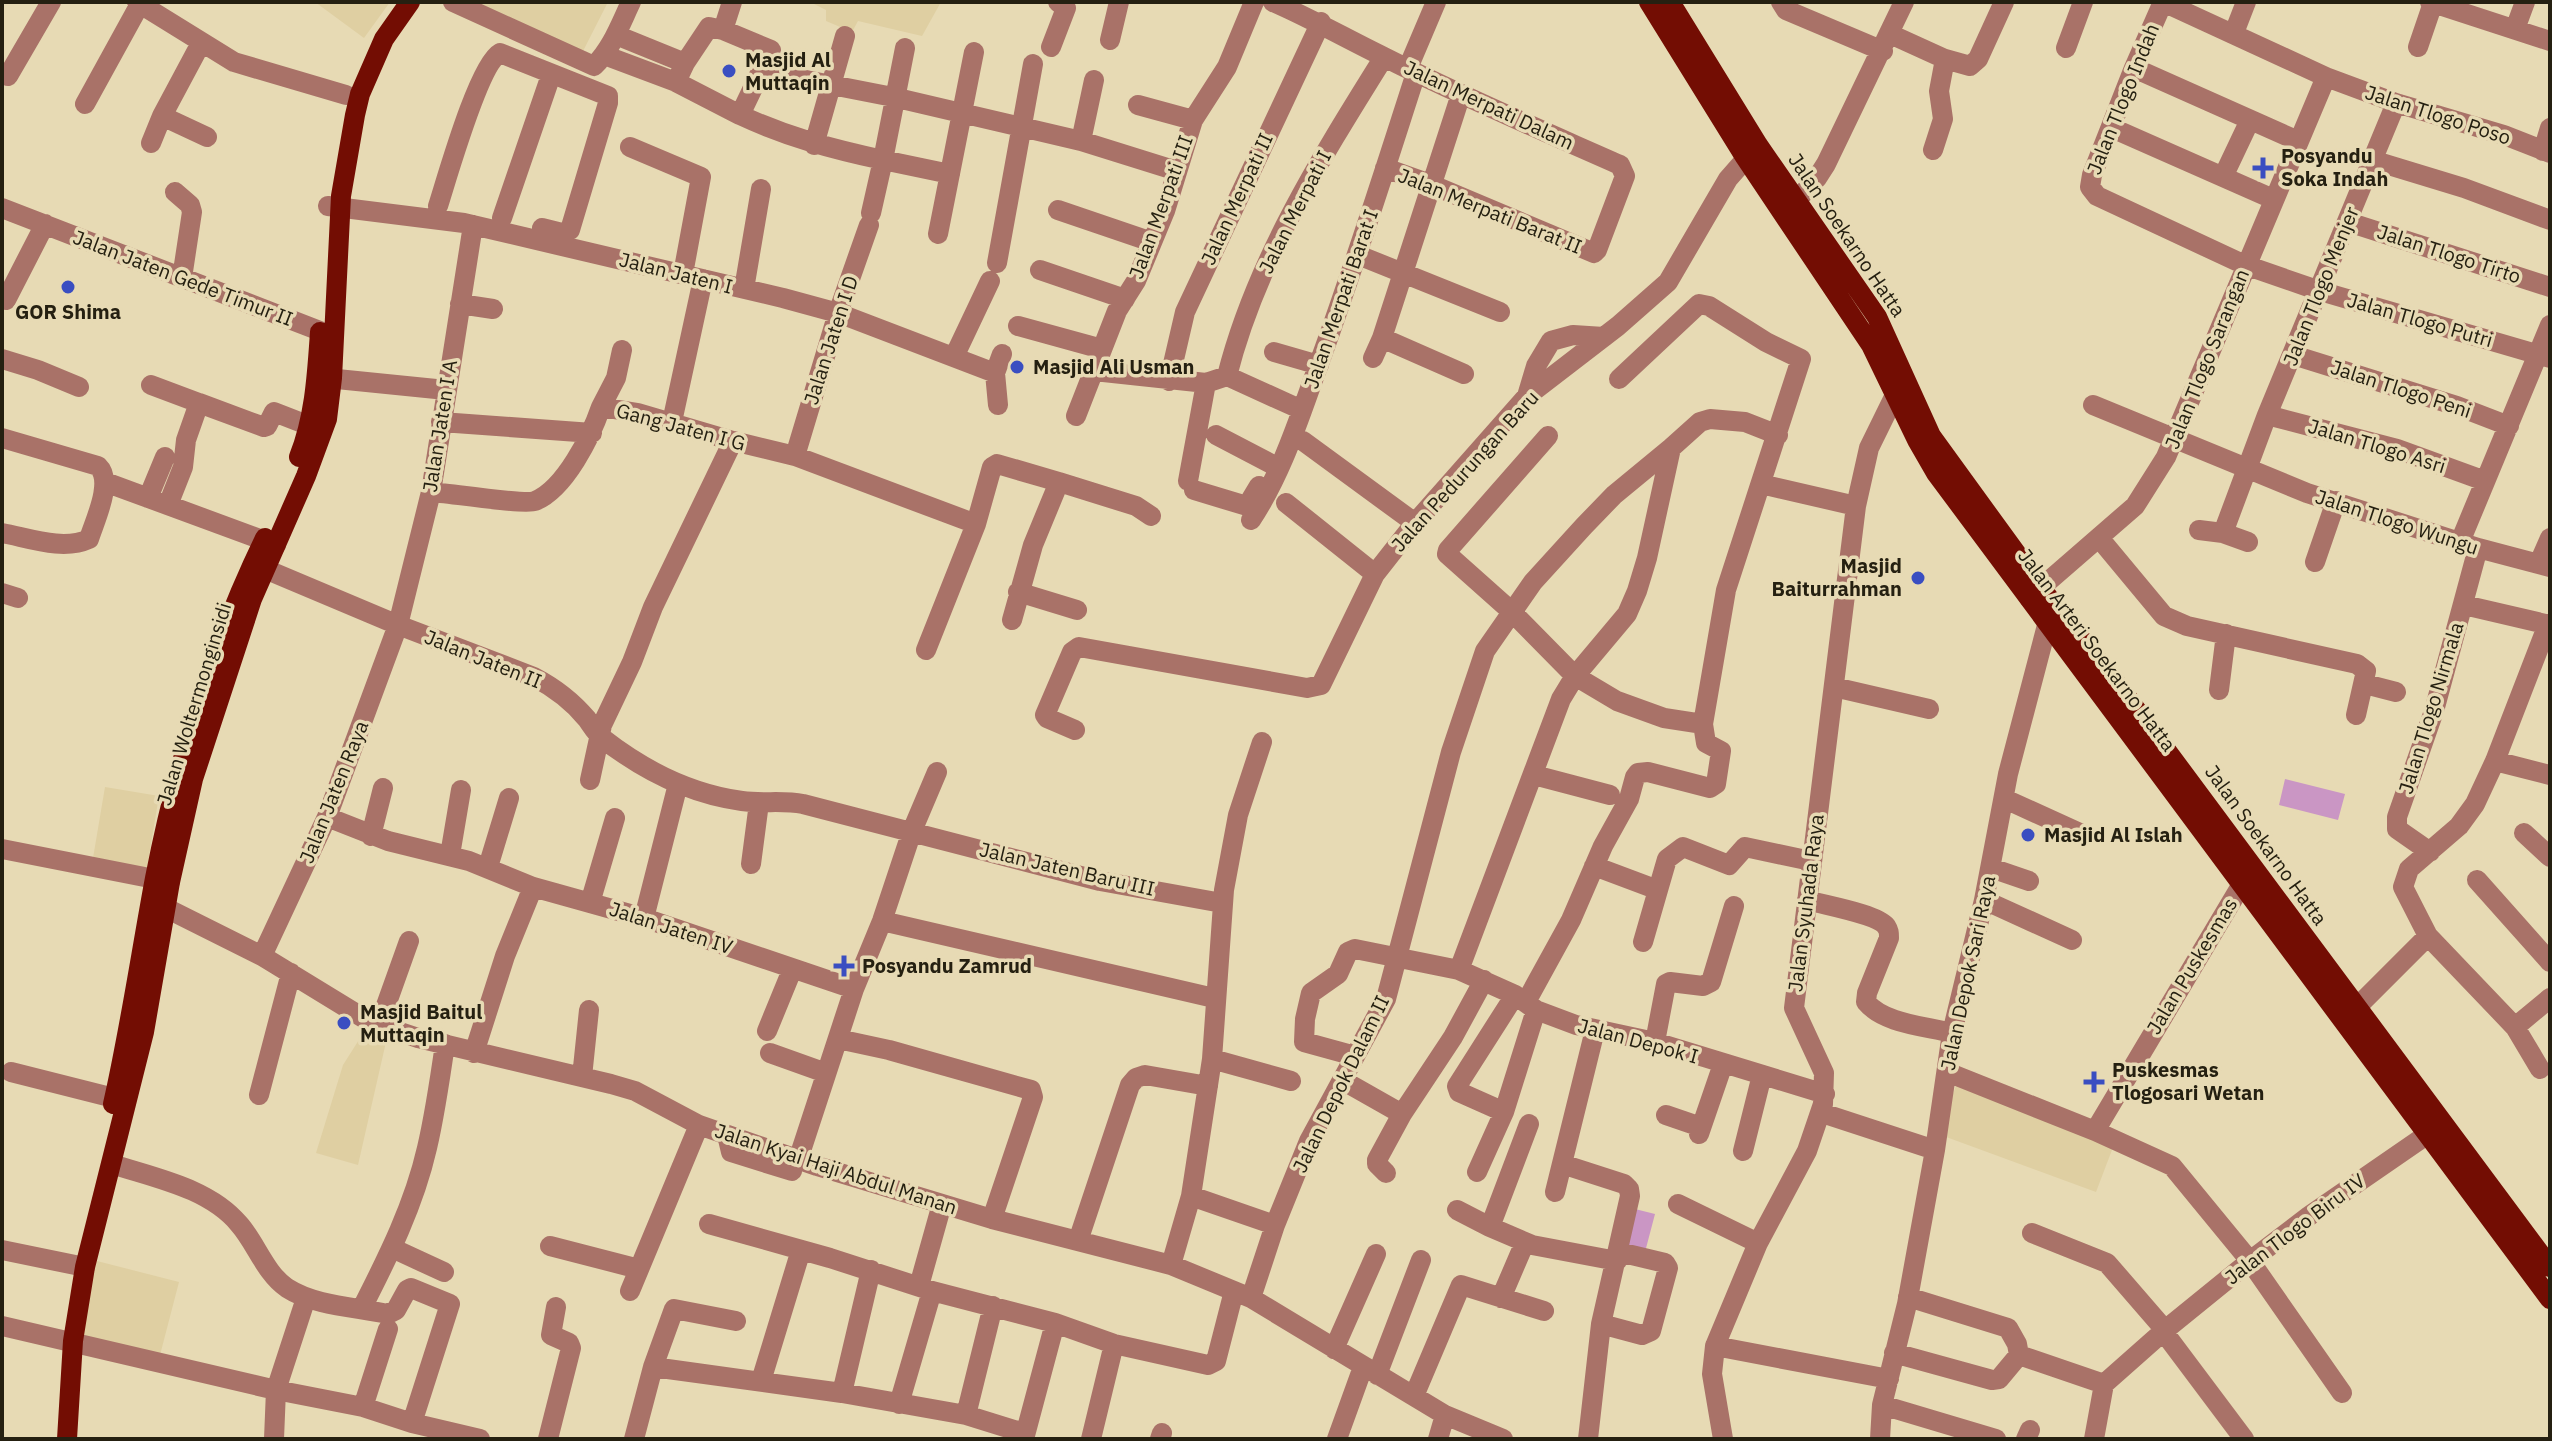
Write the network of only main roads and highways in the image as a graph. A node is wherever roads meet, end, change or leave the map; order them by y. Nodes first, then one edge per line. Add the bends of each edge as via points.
1 (395, 2) edge
2 (410, 2) edge
3 (1649, 2) edge
4 (1675, 5) edge
5 (1752, 151) junction
6 (334, 201) junction
7 (1791, 207) junction
8 (325, 378) junction
9 (270, 542) junction
10 (2041, 596) junction
11 (186, 776) junction
12 (159, 906) junction
13 (2349, 1014) junction
14 (90, 1220) junction
15 (2550, 1267) edge
16 (2550, 1299) edge
17 (66, 1340) junction
18 (53, 1439) edge
19 (67, 1439) edge

1 - 6 main road, Jalan Woltermonginsidi via 374,33 346,95
2 - 6 main road, Jalan Woltermonginsidi via 384,39 360,94
3 - 5 main road, Jalan Arteri Soekarno Hatta
4 - 5 main road
5 - 7 main road, Jalan Arteri Soekarno Hatta
6 - 8 main road, Jalan Woltermonginsidi
6 - 8 main road, Jalan Woltermonginsidi via 322,261
7 - 10 main road, Jalan Soekarno Hatta via 1877,317 1931,436
7 - 10 main road, Jalan Arteri Soekarno Hatta via 1871,345 1936,473
8 - 9 main road, Jalan Woltermonginsidi
8 - 9 main road, Jalan Woltermonginsidi via 323,431
9 - 11 main road, Jalan Woltermonginsidi via 265,569
9 - 11 main road, Jalan Woltermonginsidi via 236,597
10 - 13 main road, Jalan Soekarno Hatta via 2120,688
10 - 13 main road, Jalan Arteri Soekarno Hatta via 2047,626 2242,884
11 - 12 main road, Jalan Woltermonginsidi
12 - 14 main road, Jalan Woltermonginsidi
12 - 14 main road, Jalan Woltermonginsidi via 144,1032 112,1164
13 - 15 main road, Jalan Soekarno Hatta
13 - 16 main road, Jalan Arteri Soekarno Hatta via 2428,1134
14 - 17 main road, Jalan Woltermonginsidi
17 - 18 main road, Jalan Woltermonginsidi
17 - 19 main road, Jalan Woltermonginsidi

